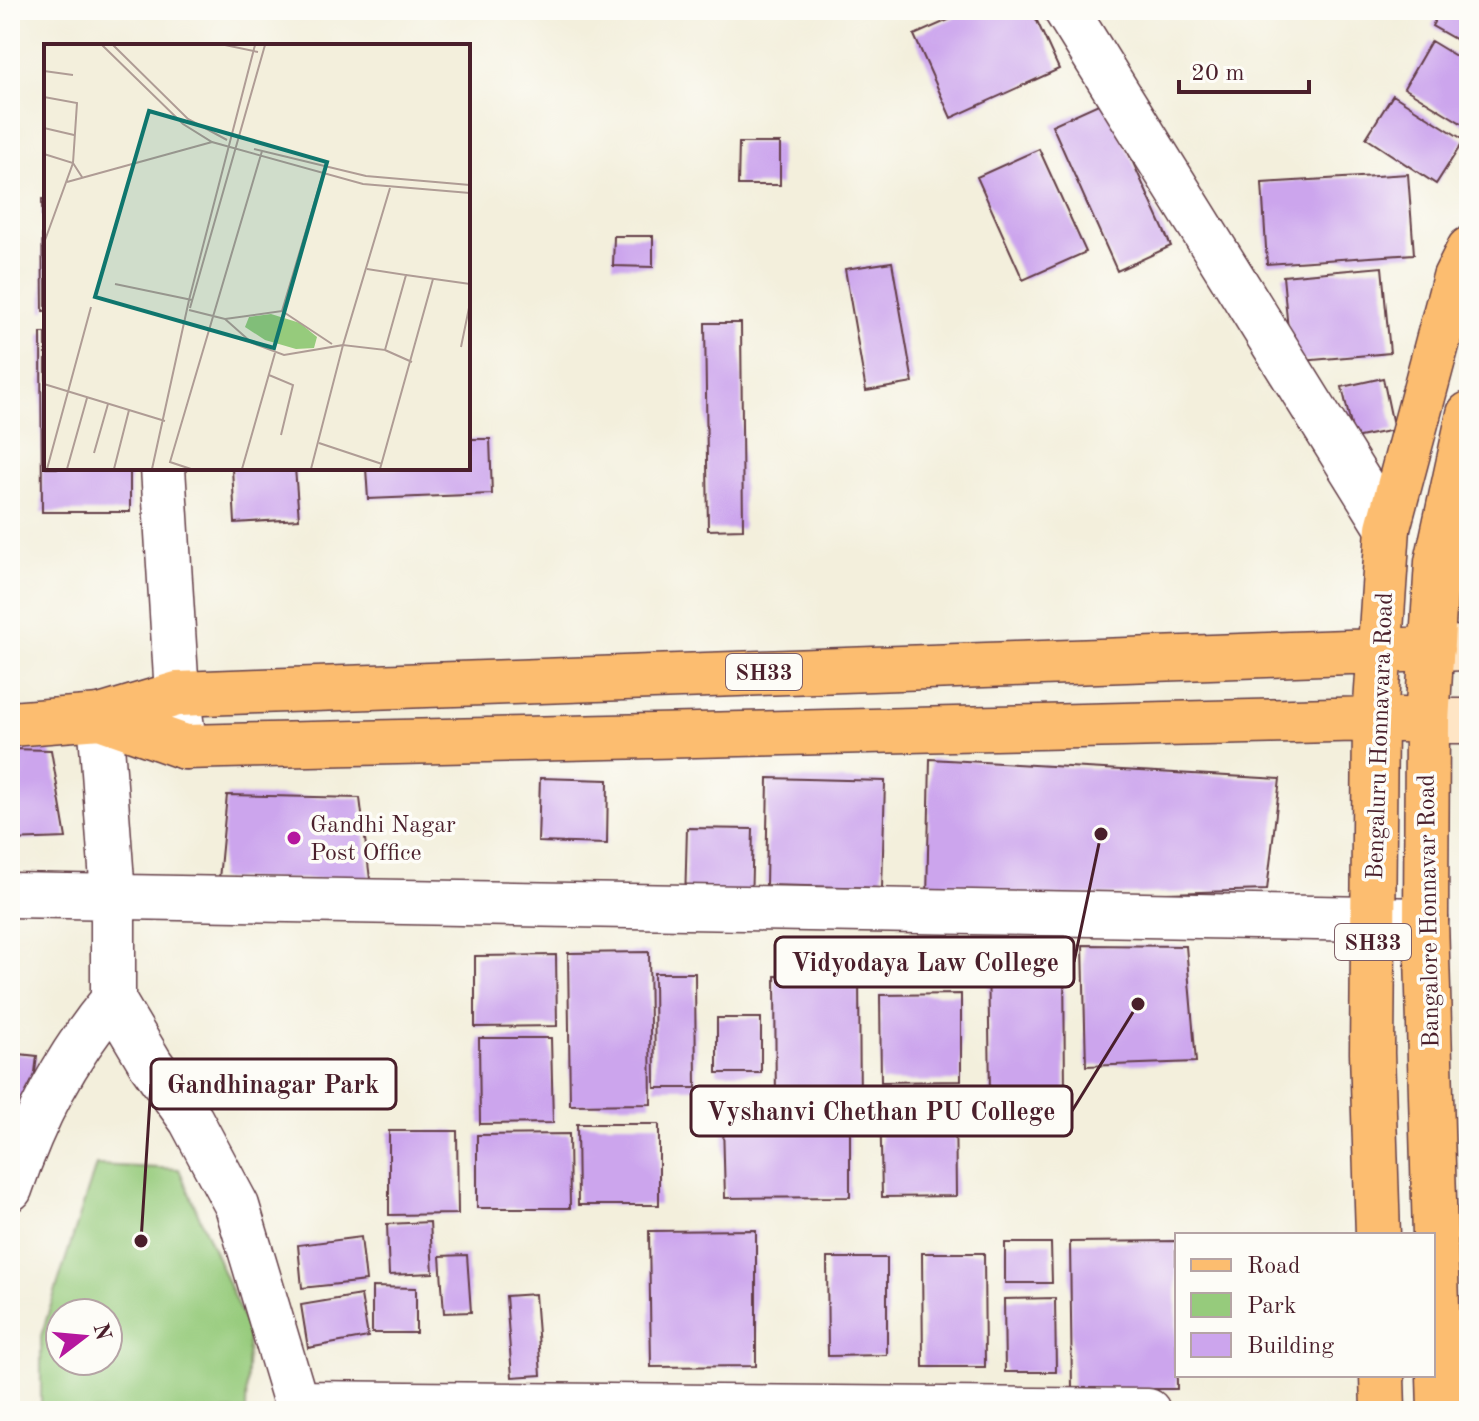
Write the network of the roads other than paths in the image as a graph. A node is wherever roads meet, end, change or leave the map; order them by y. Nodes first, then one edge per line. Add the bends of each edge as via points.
1 (1066, 10) edge
2 (1469, 249) edge
3 (1469, 414) edge
4 (163, 470) edge
5 (1388, 528) junction
6 (1450, 648) edge
7 (1379, 649) junction
8 (177, 694) junction
9 (100, 717) junction
10 (1375, 719) junction
11 (1448, 721) edge
12 (10, 724) edge
13 (185, 747) junction
14 (10, 895) edge
15 (113, 895) junction
16 (1373, 918) junction
17 (1426, 920) junction
18 (113, 1000) junction
19 (10, 1189) edge
20 (1378, 1233) edge
21 (1435, 1233) edge
22 (1435, 1236) edge
23 (1382, 1377) edge
24 (295, 1407) edge
25 (1148, 1411) edge
26 (1383, 1411) edge
27 (1440, 1411) edge

1 - 5 street
2 - 5 main road, Bengaluru Honnavara Road via 1455,277
3 - 6 main road, Bangalore Honnavar Road via 1437,562
4 - 8 street
5 - 7 main road, Bengaluru Honnavara Road
6 - 7 main road, SH33
6 - 11 main road, Bangalore Honnavar Road / SH33
7 - 8 main road, SH33
7 - 10 main road, Bengaluru Honnavara Road / SH33
8 - 9 main road, SH33
8 - 13 street
9 - 12 main road, SH33
9 - 13 main road, SH33
9 - 15 street
10 - 11 main road, SH33
10 - 13 main road, SH33
10 - 16 main road, Bengaluru Honnavara Road / SH33
11 - 17 main road, Bangalore Honnavar Road / SH33
14 - 15 street
15 - 16 street
15 - 18 street
16 - 17 street
16 - 20 main road, Bengaluru Honnavara Road / SH33
17 - 21 main road, Bangalore Honnavar Road / SH33
18 - 19 street via 57,1076
18 - 24 street via 191,1120 237,1206
22 - 27 main road, Bangalore Honnavar Road / SH33
23 - 26 main road
24 - 25 street

